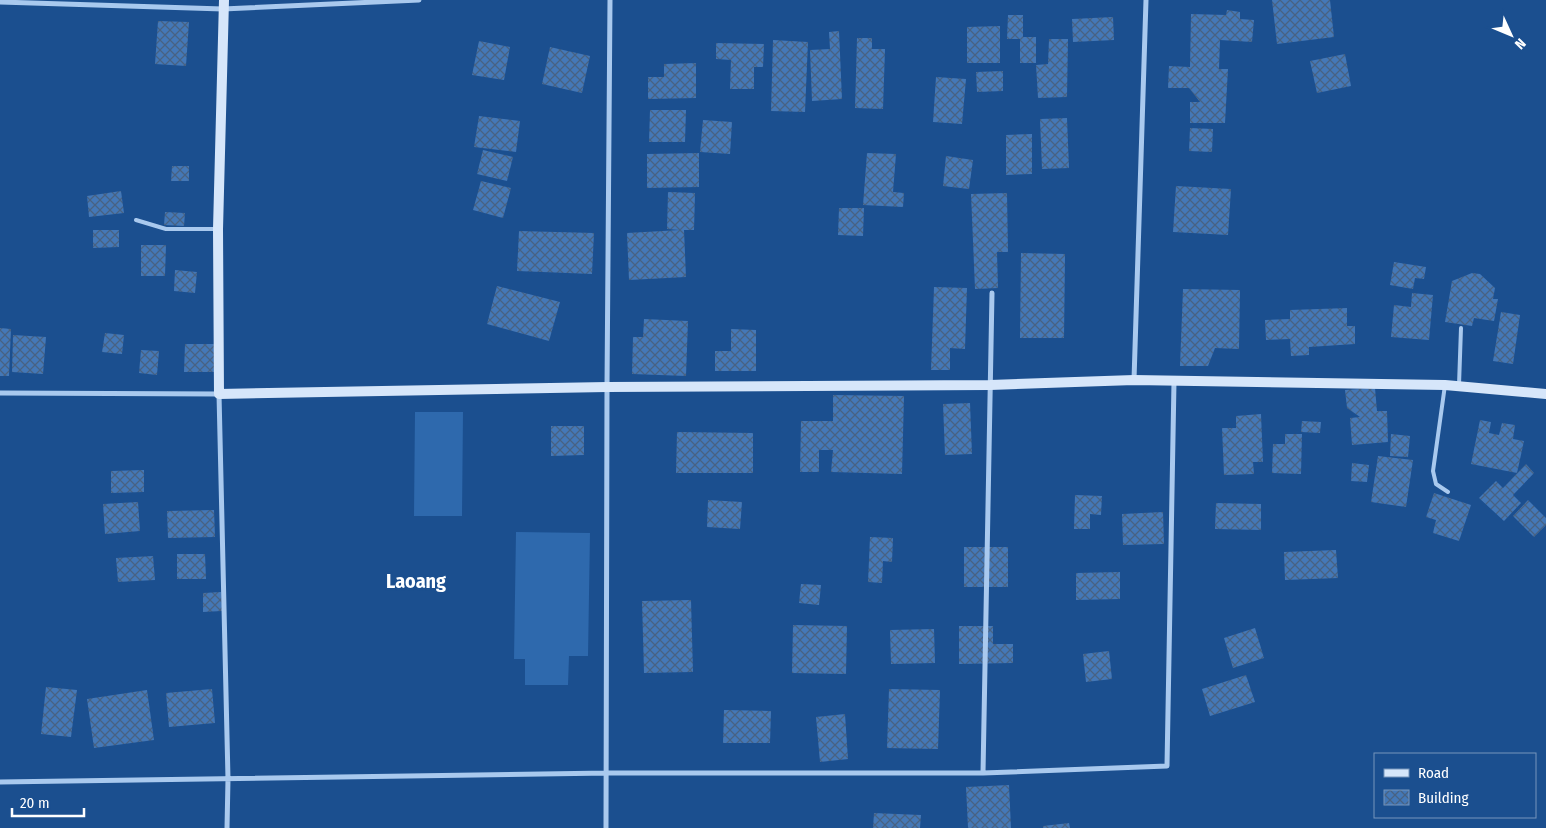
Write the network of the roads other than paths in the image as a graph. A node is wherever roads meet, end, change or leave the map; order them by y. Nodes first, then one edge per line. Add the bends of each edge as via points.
1 (419, 0) edge
2 (610, 0) edge
3 (1146, 0) edge
4 (0, 2) edge
5 (223, 4) edge
6 (136, 220) dead end
7 (218, 229) junction
8 (992, 293) dead end
9 (1460, 328) dead end
10 (1134, 380) junction
11 (1174, 382) junction
12 (1446, 385) junction
13 (990, 386) junction
14 (607, 387) junction
15 (1458, 387) junction
16 (0, 393) edge
17 (219, 394) junction
18 (1546, 394) edge
19 (1448, 492) dead end
20 (983, 772) junction
21 (608, 773) junction
22 (228, 779) junction
23 (0, 782) edge
24 (227, 828) edge
25 (606, 828) edge

1 - 5 street
2 - 14 street
3 - 10 street
4 - 5 street
5 - 7 street
6 - 7 lane via 166,229
7 - 17 street
8 - 13 street
9 - 15 lane
10 - 11 street
10 - 13 street
11 - 12 street
11 - 20 street via 1167,766
12 - 15 street
12 - 19 lane via 1433,471 1436,484
13 - 14 street
13 - 20 street
14 - 17 street
14 - 21 street
15 - 18 street
16 - 17 street
17 - 22 street
20 - 21 street
21 - 22 street
21 - 25 street
22 - 23 street
22 - 24 street

